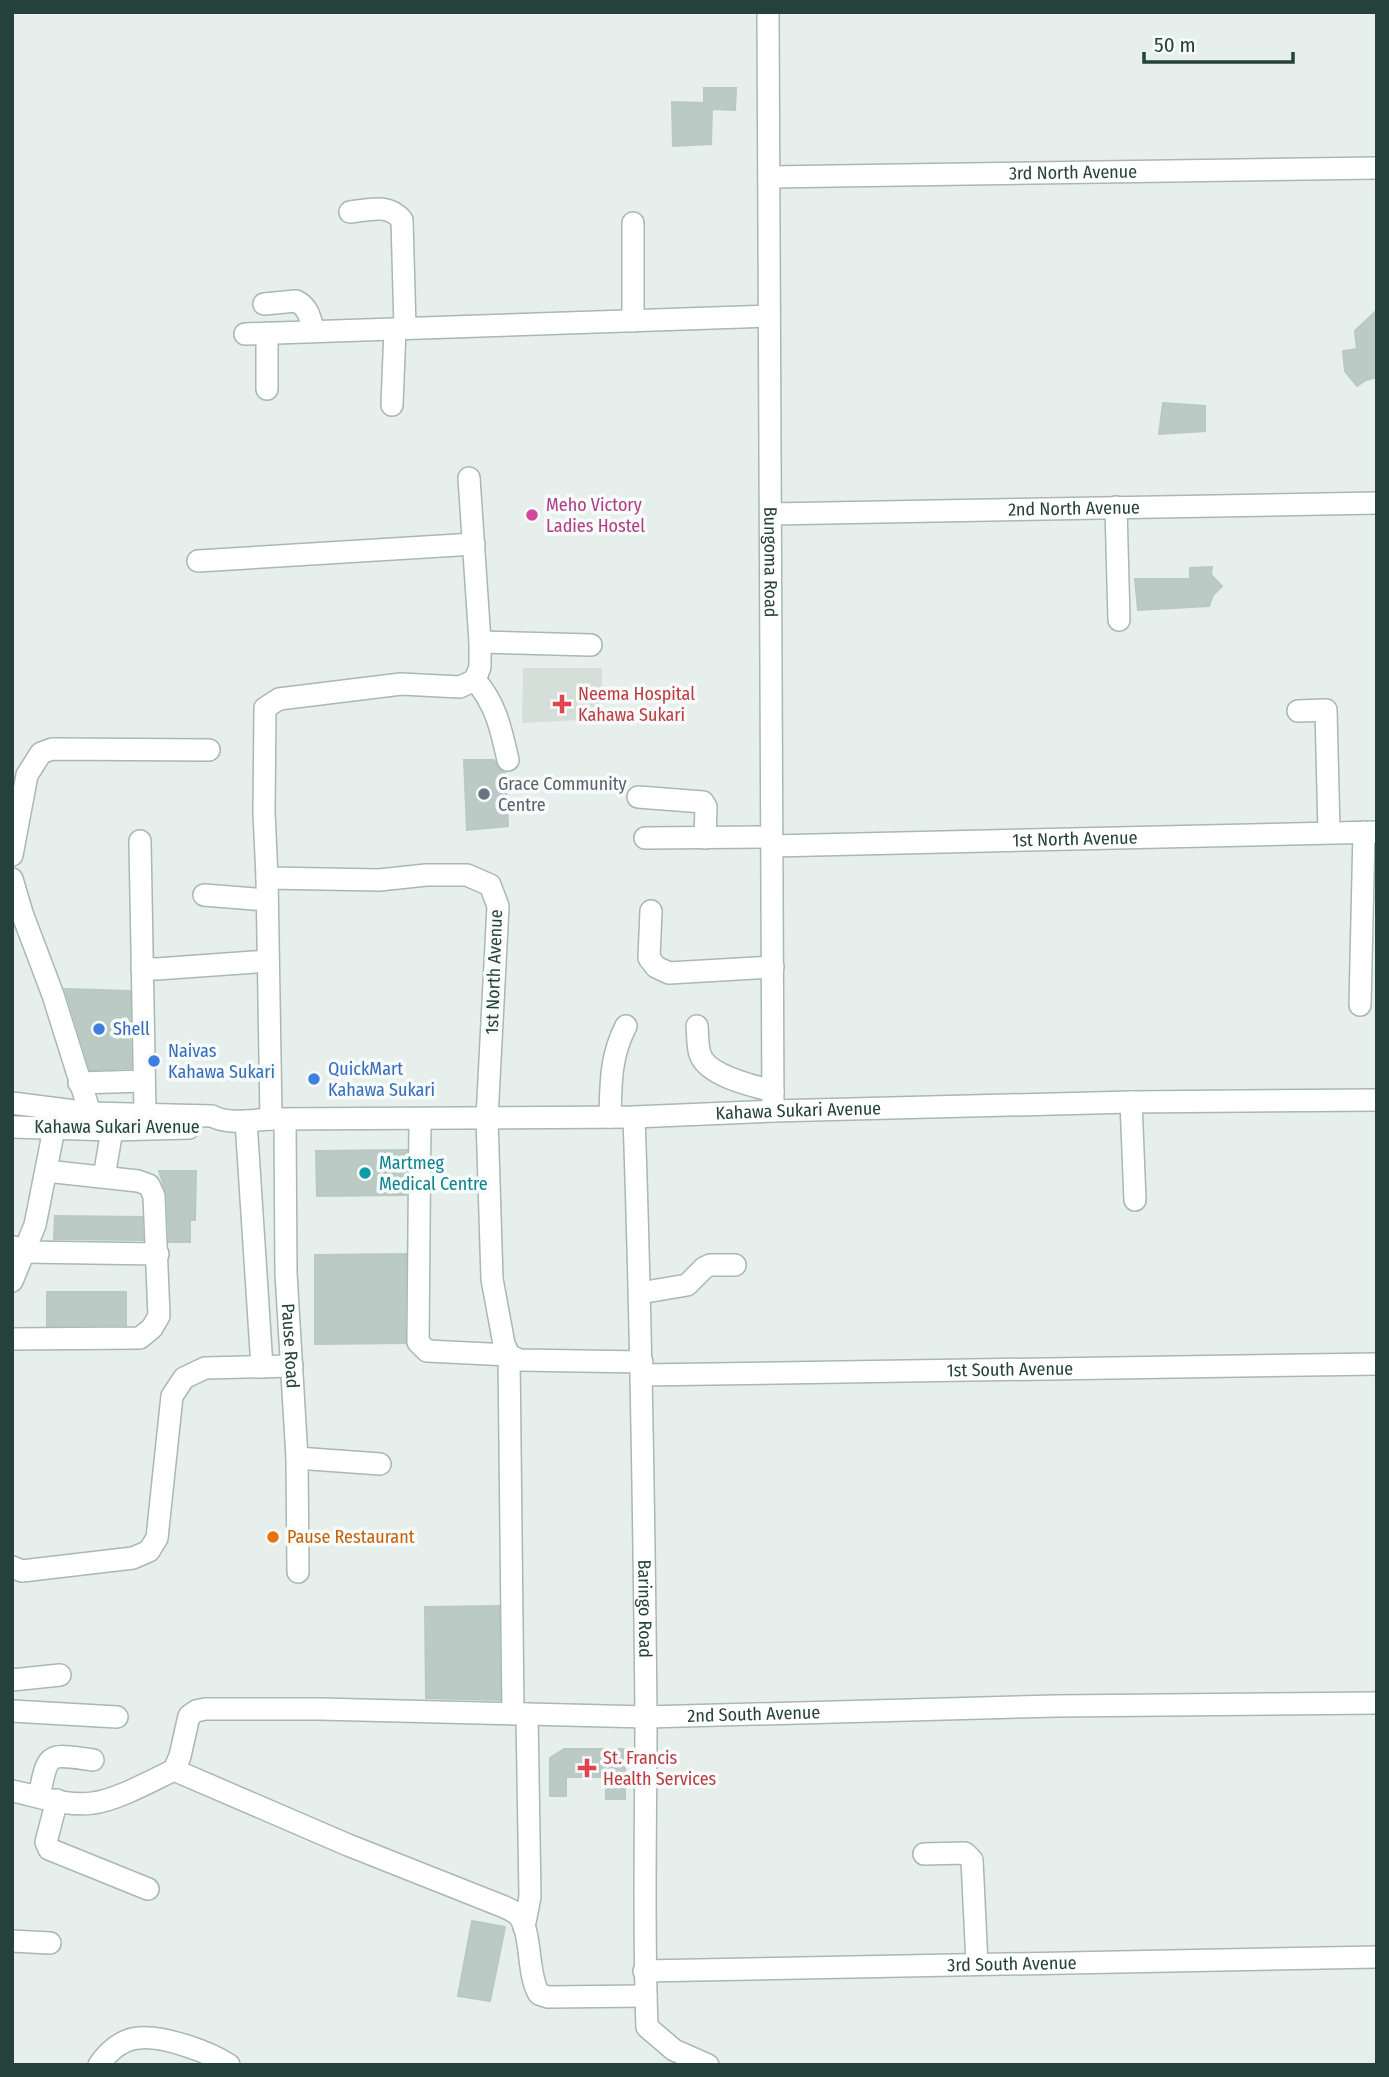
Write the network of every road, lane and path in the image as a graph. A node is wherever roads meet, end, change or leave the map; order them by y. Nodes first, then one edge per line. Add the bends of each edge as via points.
1 (768, 12) edge
2 (1377, 168) edge
3 (769, 177) junction
4 (349, 212) dead end
5 (633, 223) dead end
6 (264, 304) dead end
7 (769, 316) junction
8 (633, 321) junction
9 (400, 329) junction
10 (314, 331) junction
11 (267, 333) junction
12 (245, 334) dead end
13 (267, 389) dead end
14 (392, 405) dead end
15 (469, 478) dead end
16 (1377, 503) edge
17 (1116, 507) junction
18 (771, 514) junction
19 (474, 544) junction
20 (198, 561) dead end
21 (1119, 620) dead end
22 (480, 642) junction
23 (591, 645) dead end
24 (475, 680) junction
25 (1298, 710) dead end
26 (209, 750) dead end
27 (508, 760) dead end
28 (638, 797) dead end
29 (1329, 832) junction
30 (1370, 832) edge
31 (645, 838) dead end
32 (705, 838) junction
33 (140, 841) dead end
34 (772, 841) junction
35 (12, 855) edge
36 (267, 878) junction
37 (12, 879) edge
38 (204, 895) dead end
39 (267, 900) junction
40 (650, 911) dead end
41 (268, 961) junction
42 (773, 967) junction
43 (142, 968) junction
44 (1360, 1005) dead end
45 (626, 1026) dead end
46 (697, 1026) dead end
47 (144, 1081) junction
48 (79, 1083) junction
49 (1377, 1100) edge
50 (773, 1101) junction
51 (1131, 1102) junction
52 (12, 1103) edge
53 (90, 1113) junction
54 (145, 1113) junction
55 (610, 1117) junction
56 (634, 1117) junction
57 (487, 1118) junction
58 (278, 1119) junction
59 (420, 1119) junction
60 (220, 1121) junction
61 (246, 1121) junction
62 (12, 1127) edge
63 (54, 1129) junction
64 (112, 1130) junction
65 (46, 1171) junction
66 (104, 1177) junction
67 (1135, 1200) dead end
68 (19, 1249) edge
69 (158, 1254) junction
70 (735, 1265) dead end
71 (12, 1281) edge
72 (640, 1293) junction
73 (12, 1339) edge
74 (509, 1355) junction
75 (1377, 1364) edge
76 (292, 1366) junction
77 (261, 1367) junction
78 (642, 1368) junction
79 (297, 1458) junction
80 (380, 1464) dead end
81 (12, 1567) edge
82 (298, 1573) dead end
83 (60, 1675) dead end
84 (12, 1680) edge
85 (1377, 1703) edge
86 (12, 1711) edge
87 (520, 1714) junction
88 (117, 1717) dead end
89 (646, 1717) junction
90 (93, 1760) dead end
91 (174, 1770) junction
92 (12, 1791) edge
93 (48, 1798) junction
94 (924, 1854) dead end
95 (148, 1889) dead end
96 (524, 1927) junction
97 (12, 1941) edge
98 (50, 1943) dead end
99 (1377, 1957) edge
100 (977, 1964) junction
101 (644, 1971) junction
102 (646, 1996) junction
103 (669, 2058) edge
104 (99, 2065) edge
105 (229, 2065) edge
106 (708, 2065) edge

1 - 3 street, Bungoma Road
2 - 3 street, 3rd North Avenue
3 - 7 street, Bungoma Road
4 - 9 street via 387,209 401,220
5 - 8 street
6 - 10 street via 301,303
7 - 8 street
7 - 18 street, Bungoma Road
8 - 9 street
9 - 10 street
9 - 14 street
10 - 11 street
11 - 12 street
11 - 13 street
15 - 19 street
16 - 17 street, 2nd North Avenue
17 - 18 street, 2nd North Avenue
17 - 21 street
18 - 34 street, Bungoma Road
19 - 20 street
19 - 22 street
22 - 23 street
22 - 24 street
24 - 27 street via 494,706
24 - 36 street, Pause Road via 460,687 401,684 279,699 265,708
25 - 29 street via 1326,710
26 - 35 street via 52,749 41,753 27,775
28 - 32 street via 703,802
29 - 30 street, 1st North Avenue
29 - 34 street, 1st North Avenue
30 - 44 street
31 - 32 street, 1st North Avenue
32 - 34 street, 1st North Avenue
33 - 43 street
34 - 42 street, Bungoma Road
36 - 39 street, Pause Road
36 - 57 street, 1st North Avenue via 379,880 467,874 490,885 498,906
37 - 48 street
38 - 39 street
39 - 41 street, Pause Road
40 - 42 street via 649,958 669,973
41 - 43 street
41 - 58 street, Pause Road
42 - 50 street, Bungoma Road
43 - 47 street
45 - 55 street via 612,1061
46 - 50 street via 705,1063
47 - 48 street
47 - 54 street
48 - 53 street
49 - 51 street, Kahawa Sukari Avenue
50 - 51 street, Kahawa Sukari Avenue
50 - 56 street, Kahawa Sukari Avenue
51 - 67 street
52 - 53 street, Kahawa Sukari Avenue
53 - 54 street, Kahawa Sukari Avenue
54 - 60 street, Kahawa Sukari Avenue via 212,1116
55 - 56 street, Kahawa Sukari Avenue
55 - 57 street, Kahawa Sukari Avenue
56 - 72 street, Baringo Road
57 - 59 street, Kahawa Sukari Avenue
57 - 74 street, 1st North Avenue via 492,1279
58 - 59 street, Kahawa Sukari Avenue
58 - 61 street, Kahawa Sukari Avenue
58 - 76 street, Pause Road
59 - 74 street, 1st South Avenue via 418,1342 427,1351
60 - 61 street, Kahawa Sukari Avenue
60 - 64 street, Kahawa Sukari Avenue via 214,1127
61 - 77 street
62 - 63 street, Kahawa Sukari Avenue
63 - 64 street, Kahawa Sukari Avenue
63 - 65 street
64 - 66 street
65 - 66 street
65 - 68 street via 35,1225
66 - 69 street via 149,1185 154,1196
68 - 69 street
68 - 71 street
69 - 73 street via 159,1316 141,1338
70 - 72 street via 710,1265 687,1285
72 - 78 street, Baringo Road
74 - 78 street, 1st South Avenue via 519,1360
74 - 87 street, 1st North Avenue
75 - 78 street, 1st South Avenue
76 - 77 street
76 - 79 street, Pause Road
77 - 81 street via 205,1368 184,1378 172,1396 157,1538 149,1551 133,1558 22,1570
78 - 89 street, Baringo Road
79 - 80 street
79 - 82 street, Pause Road
83 - 84 street
85 - 89 street, 2nd South Avenue
86 - 88 street
87 - 89 street, 2nd South Avenue
87 - 91 street, 2nd South Avenue via 205,1709 189,1716
87 - 96 street, 1st North Avenue via 530,1897
89 - 101 street, Baringo Road
90 - 93 street via 50,1758 44,1772
91 - 93 street via 94,1803
91 - 96 street via 502,1906 518,1916
92 - 93 street
93 - 95 street via 49,1849
94 - 100 street via 965,1853 972,1860
96 - 102 street, 1st North Avenue via 539,1994
97 - 98 street
99 - 100 street, 3rd South Avenue
100 - 101 street, 3rd South Avenue
101 - 102 street, Baringo Road
102 - 103 street, Baringo Road via 647,2027
103 - 106 street, Baringo Road
104 - 105 street via 108,2053 138,2038 188,2048

